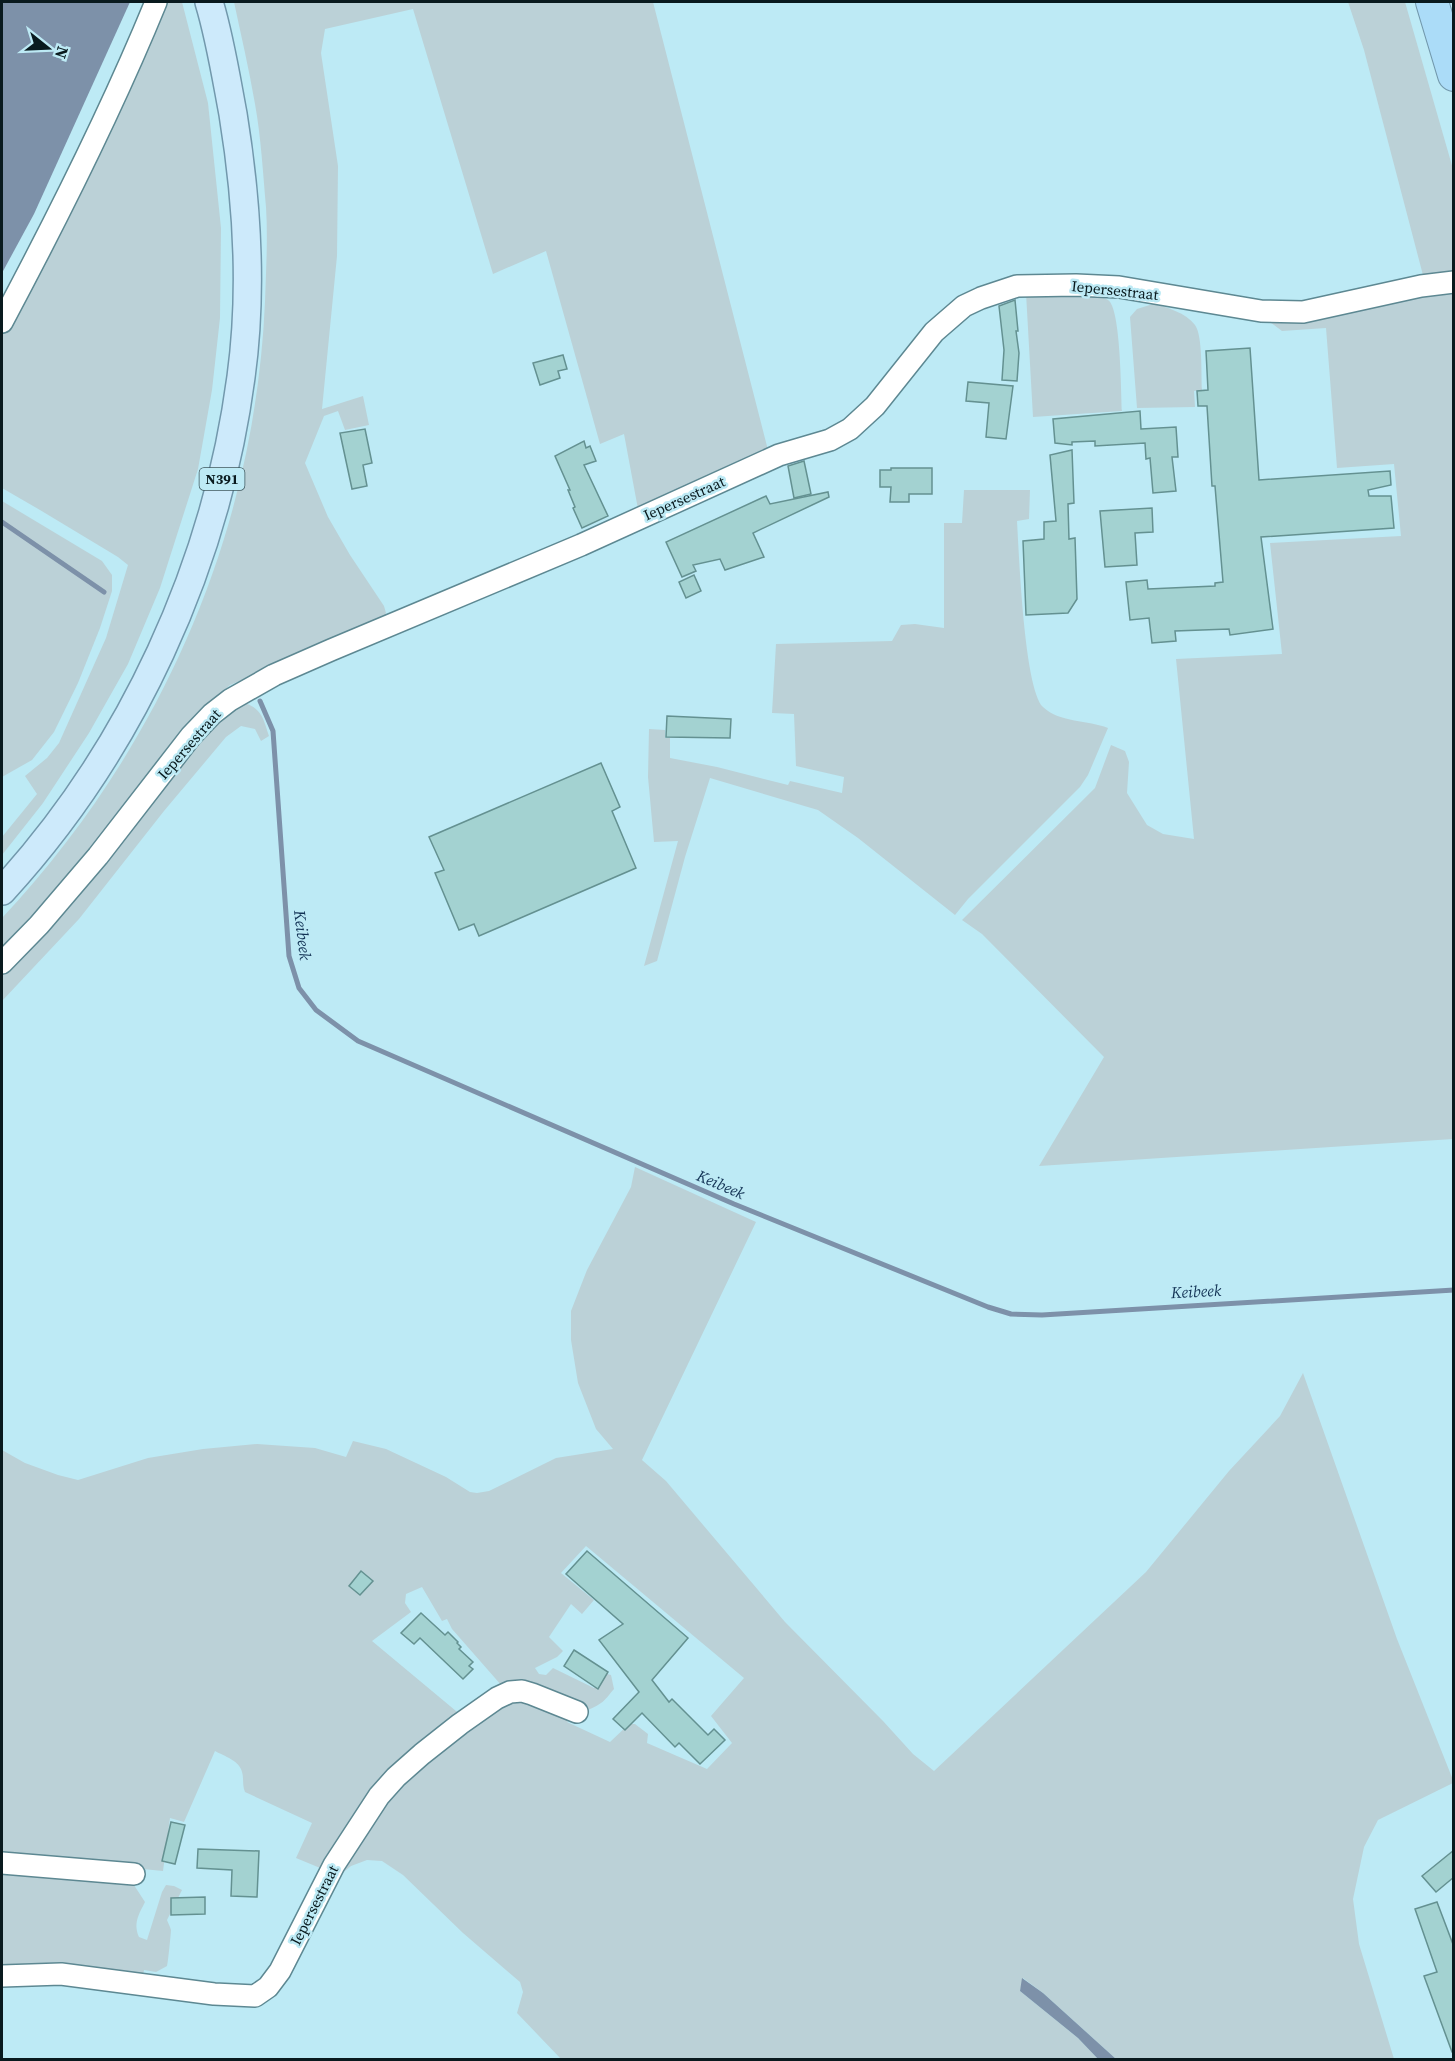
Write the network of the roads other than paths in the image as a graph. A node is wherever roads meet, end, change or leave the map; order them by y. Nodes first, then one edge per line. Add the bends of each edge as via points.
1 (156, 2) edge
2 (1432, 2) edge
3 (210, 7) edge
4 (1454, 75) edge
5 (1454, 282) edge
6 (2, 322) edge
7 (2, 891) edge
8 (2, 963) edge
9 (577, 1712) dead end
10 (2, 1863) edge
11 (134, 1874) dead end
12 (2, 1976) edge

1 - 6 street via 98,136
2 - 4 highway
3 - 7 main road, N391 via 230,95 246,218 242,375 220,487 186,592 129,713 59,820
5 - 8 street, Iepersestraat via 1303,312 1261,311 1119,287 1076,285 1017,286 981,298 964,306 934,332 876,406 850,429 830,440 779,455 581,545 302,663 230,700 191,736 98,856
9 - 12 street, Iepersestraat via 522,1691 510,1692 422,1754 379,1797 334,1865 280,1971 255,1996 61,1974
10 - 11 street

